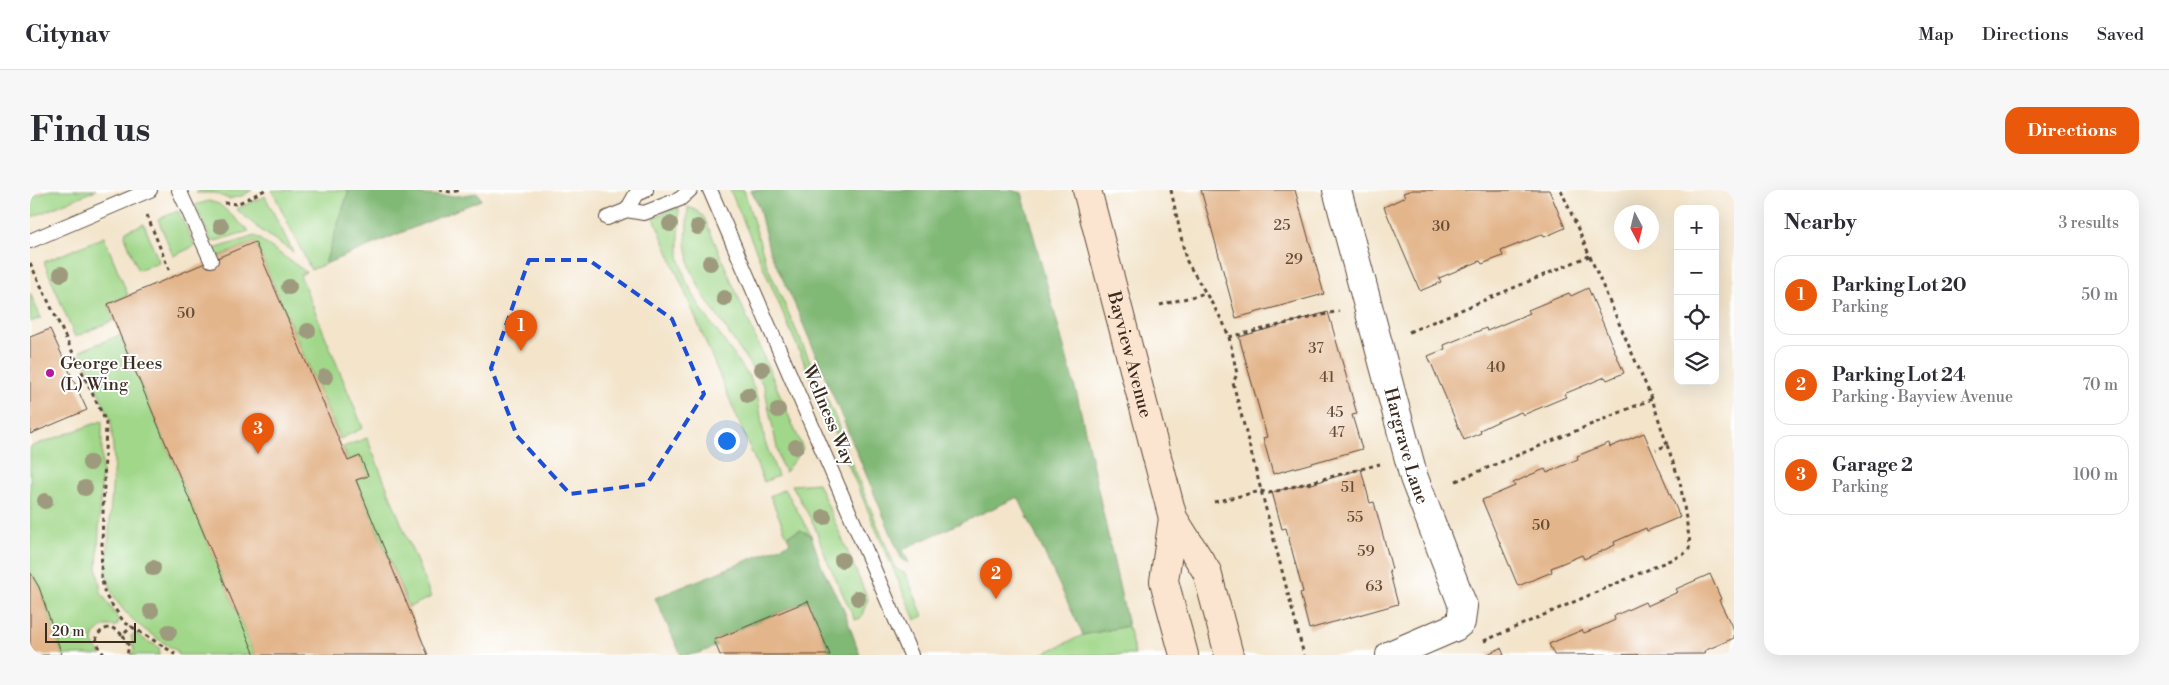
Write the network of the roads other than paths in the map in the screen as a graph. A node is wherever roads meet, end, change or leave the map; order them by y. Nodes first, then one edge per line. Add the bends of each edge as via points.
1 (179, 190) edge
2 (646, 190) edge
3 (690, 190) edge
4 (710, 190) edge
5 (1087, 190) edge
6 (1337, 190) edge
7 (145, 192) edge
8 (627, 210) junction
9 (607, 218) dead end
10 (30, 241) edge
11 (211, 260) dead end
12 (1173, 518) junction
13 (911, 655) edge
14 (1184, 655) edge
15 (1229, 655) edge
16 (1390, 655) edge

1 - 11 lane
2 - 8 lane via 636,194
3 - 8 lane via 680,199 644,213
4 - 13 lane, Wellness Way
5 - 12 main road, Bayview Avenue
6 - 16 street, Hargrave Lane via 1414,478 1463,606 1461,622 1455,628
7 - 10 lane
8 - 9 lane
12 - 14 main road, Bayview Avenue via 1164,581
12 - 15 main road, Bayview Avenue via 1207,572

